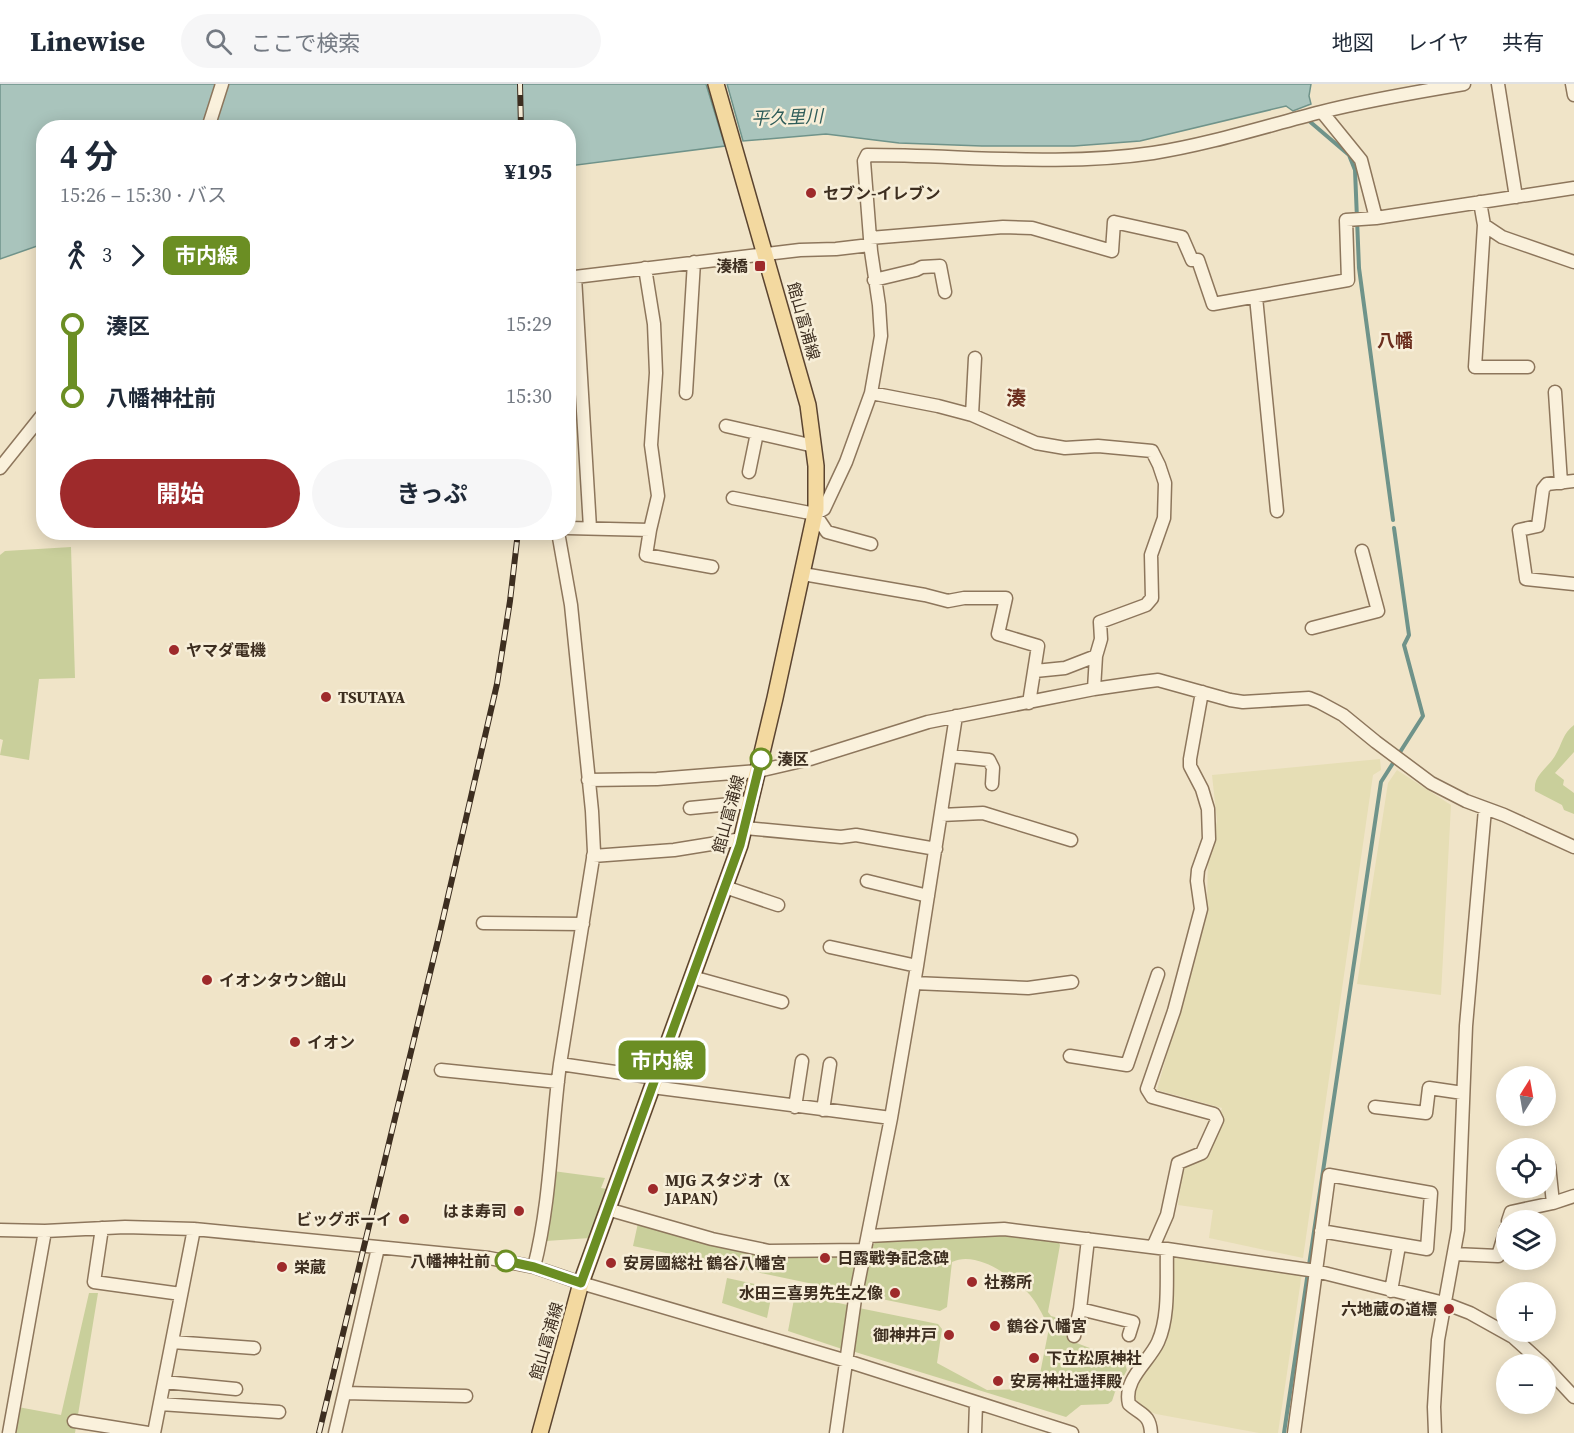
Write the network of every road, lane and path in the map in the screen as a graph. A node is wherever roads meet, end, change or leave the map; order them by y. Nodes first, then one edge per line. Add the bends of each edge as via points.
1 (222, 84) edge
2 (716, 84) edge
3 (1464, 84) edge
4 (1498, 84) edge
5 (1572, 84) edge
6 (1574, 95) edge
7 (1318, 113) junction
8 (211, 120) edge
9 (1574, 188) edge
10 (1516, 197) junction
11 (1480, 202) junction
12 (1376, 218) junction
13 (1484, 225) junction
14 (870, 241) junction
15 (766, 254) junction
16 (694, 262) junction
17 (1574, 262) edge
18 (645, 268) junction
19 (576, 278) edge
20 (874, 280) junction
21 (945, 292) dead end
22 (576, 295) edge
23 (1256, 297) junction
24 (975, 358) dead end
25 (1528, 367) dead end
26 (1555, 392) dead end
27 (686, 393) dead end
28 (871, 393) junction
29 (972, 415) junction
30 (36, 423) edge
31 (726, 426) dead end
32 (757, 433) junction
33 (814, 446) junction
34 (0, 468) edge
35 (749, 472) dead end
36 (1574, 481) edge
37 (1560, 483) junction
38 (733, 498) dead end
39 (1277, 511) dead end
40 (815, 514) junction
41 (576, 528) edge
42 (590, 528) junction
43 (650, 530) junction
44 (560, 540) edge
45 (871, 544) dead end
46 (1362, 551) dead end
47 (712, 567) dead end
48 (803, 574) junction
49 (1574, 584) edge
50 (1312, 628) dead end
51 (1096, 656) junction
52 (1035, 671) junction
53 (1094, 689) junction
54 (1202, 693) junction
55 (1029, 703) junction
56 (956, 716) junction
57 (951, 756) junction
58 (758, 771) junction
59 (588, 780) junction
60 (992, 784) dead end
61 (751, 802) junction
62 (690, 808) dead end
63 (1485, 809) junction
64 (941, 815) junction
65 (743, 833) junction
66 (1071, 840) dead end
67 (1574, 847) edge
68 (936, 849) junction
69 (593, 856) junction
70 (867, 880) dead end
71 (725, 887) junction
72 (928, 896) junction
73 (778, 905) dead end
74 (483, 923) dead end
75 (583, 924) junction
76 (830, 947) dead end
77 (917, 966) junction
78 (1158, 974) dead end
79 (692, 977) junction
80 (1072, 982) dead end
81 (914, 983) junction
82 (782, 1002) dead end
83 (1070, 1056) dead end
84 (802, 1061) dead end
85 (560, 1064) junction
86 (830, 1065) dead end
87 (441, 1070) dead end
88 (558, 1082) junction
89 (654, 1083) junction
90 (1463, 1093) junction
91 (795, 1107) junction
92 (1375, 1107) dead end
93 (823, 1110) junction
94 (891, 1118) junction
95 (1574, 1196) edge
96 (1552, 1198) edge
97 (1553, 1203) junction
98 (607, 1209) junction
99 (1520, 1210) edge
100 (102, 1228) junction
101 (194, 1229) junction
102 (0, 1230) edge
103 (45, 1231) junction
104 (1321, 1231) junction
105 (868, 1236) junction
106 (1088, 1239) junction
107 (1399, 1246) junction
108 (1153, 1247) junction
109 (378, 1248) junction
110 (1167, 1249) junction
111 (864, 1250) junction
112 (1454, 1254) junction
113 (1496, 1256) edge
114 (534, 1267) junction
115 (1311, 1270) junction
116 (581, 1283) junction
117 (1391, 1291) junction
118 (181, 1294) junction
119 (1444, 1304) junction
120 (1080, 1309) junction
121 (1129, 1335) dead end
122 (1074, 1336) dead end
123 (172, 1342) junction
124 (254, 1348) dead end
125 (1531, 1354) edge
126 (847, 1361) junction
127 (1556, 1378) edge
128 (164, 1382) junction
129 (236, 1389) dead end
130 (345, 1393) junction
131 (466, 1396) dead end
132 (1574, 1397) edge
133 (976, 1403) junction
134 (159, 1404) junction
135 (279, 1412) dead end
136 (74, 1420) dead end
137 (9, 1433) edge
138 (148, 1433) edge
139 (154, 1433) edge
140 (336, 1433) edge
141 (540, 1433) edge
142 (836, 1433) edge
143 (975, 1433) edge
144 (1072, 1433) edge
145 (1150, 1433) edge
146 (1294, 1433) edge
147 (1435, 1433) edge

1 - 8 street
2 - 15 main road, 館山富浦線
3 - 7 street
4 - 10 street
5 - 6 street
7 - 12 street via 1361,160
7 - 14 street via 1152,153 999,159 867,155 864,161
9 - 10 street
10 - 11 street
11 - 12 street
11 - 13 street
12 - 23 street via 1346,220 1347,280
13 - 17 street via 1502,237
13 - 25 street via 1475,367
14 - 15 street
14 - 20 street
14 - 23 street via 1003,227 1032,228 1112,251 1114,222 1182,237 1192,260 1198,260 1213,304
15 - 16 street
15 - 33 main road, 館山富浦線 via 808,405
16 - 18 street
16 - 27 street
18 - 19 street
18 - 43 street via 654,324 656,374 651,445 658,496
20 - 21 street via 940,266
20 - 28 street via 881,336
22 - 42 street
23 - 39 street
24 - 29 street
26 - 37 street
28 - 29 street
28 - 40 street via 846,462 824,508
29 - 51 street via 1036,443 1152,452 1159,465 1165,500 1164,518 1151,555 1152,598 1146,605 1100,622
30 - 34 street
31 - 32 street
32 - 33 street
32 - 35 street
33 - 40 main road, 館山富浦線
36 - 37 street
37 - 49 street via 1547,484 1543,489 1538,526 1519,530 1526,579
38 - 40 street
40 - 45 street via 827,532
40 - 48 main road, 館山富浦線
41 - 42 street
42 - 43 street
43 - 47 street via 646,555
44 - 59 street via 572,605
46 - 50 street via 1378,611
48 - 52 street via 948,601 1006,598 998,634 1038,646
48 - 58 main road, 館山富浦線
51 - 52 street via 1065,668
51 - 53 street
52 - 55 street
53 - 54 street via 1158,680
53 - 55 street
54 - 63 street via 1243,702 1309,698 1343,715 1431,783
54 - 108 street via 1190,759 1208,809 1209,839 1197,881 1201,909 1148,1089 1152,1097 1214,1114 1217,1120 1202,1153 1178,1163 1167,1215
55 - 56 street
56 - 57 street
56 - 58 street
57 - 60 street via 989,760
57 - 64 street
58 - 59 street
58 - 61 main road, 館山富浦線
59 - 69 street
61 - 62 street
61 - 65 main road, 館山富浦線
63 - 67 street
63 - 90 street
64 - 66 street via 983,813
64 - 68 street
65 - 68 street via 856,835
65 - 69 street via 674,850
65 - 71 main road, 館山富浦線
68 - 72 street
69 - 75 street
70 - 72 street
71 - 73 street
71 - 79 main road, 館山富浦線
72 - 77 street
74 - 75 street
75 - 85 street
76 - 77 street
77 - 81 street
78 - 83 street via 1127,1065
79 - 82 street
79 - 89 main road, 館山富浦線
80 - 81 street via 1028,988
81 - 94 street
84 - 91 street
85 - 88 street
85 - 89 street
86 - 93 street
87 - 88 street
88 - 114 street
89 - 91 street
89 - 98 main road, 館山富浦線
90 - 92 street via 1429,1088 1426,1113
90 - 112 street
91 - 93 street
93 - 94 street
94 - 105 street
95 - 97 street
96 - 97 street
97 - 99 street
98 - 111 street via 769,1251
98 - 116 main road, 館山富浦線
100 - 101 street
100 - 103 street
100 - 118 street via 94,1282
101 - 109 street
101 - 118 street
102 - 103 street
103 - 137 street
104 - 107 street
104 - 107 street via 1329,1175 1431,1193 1427,1249
104 - 115 street
105 - 106 street via 1004,1229
105 - 111 street
106 - 108 street
106 - 120 street
107 - 117 street
108 - 110 street
109 - 114 street via 462,1254
109 - 130 street
110 - 115 street
110 - 145 street via 1163,1327 1158,1343 1132,1382 1128,1398 1129,1404 1148,1418
111 - 126 street
112 - 113 street
112 - 119 street
114 - 116 street
115 - 117 street
115 - 146 street
116 - 126 street
116 - 141 main road, 館山富浦線
117 - 119 street
118 - 123 street
119 - 125 street via 1470,1313 1513,1337
119 - 147 street via 1438,1340
120 - 121 street via 1133,1322
120 - 122 street
123 - 124 street
123 - 128 street
126 - 133 street
126 - 142 street
127 - 132 street
128 - 129 street
128 - 134 street
130 - 131 street
130 - 140 street
133 - 143 street
133 - 144 street
134 - 135 street
134 - 139 street
136 - 138 street

